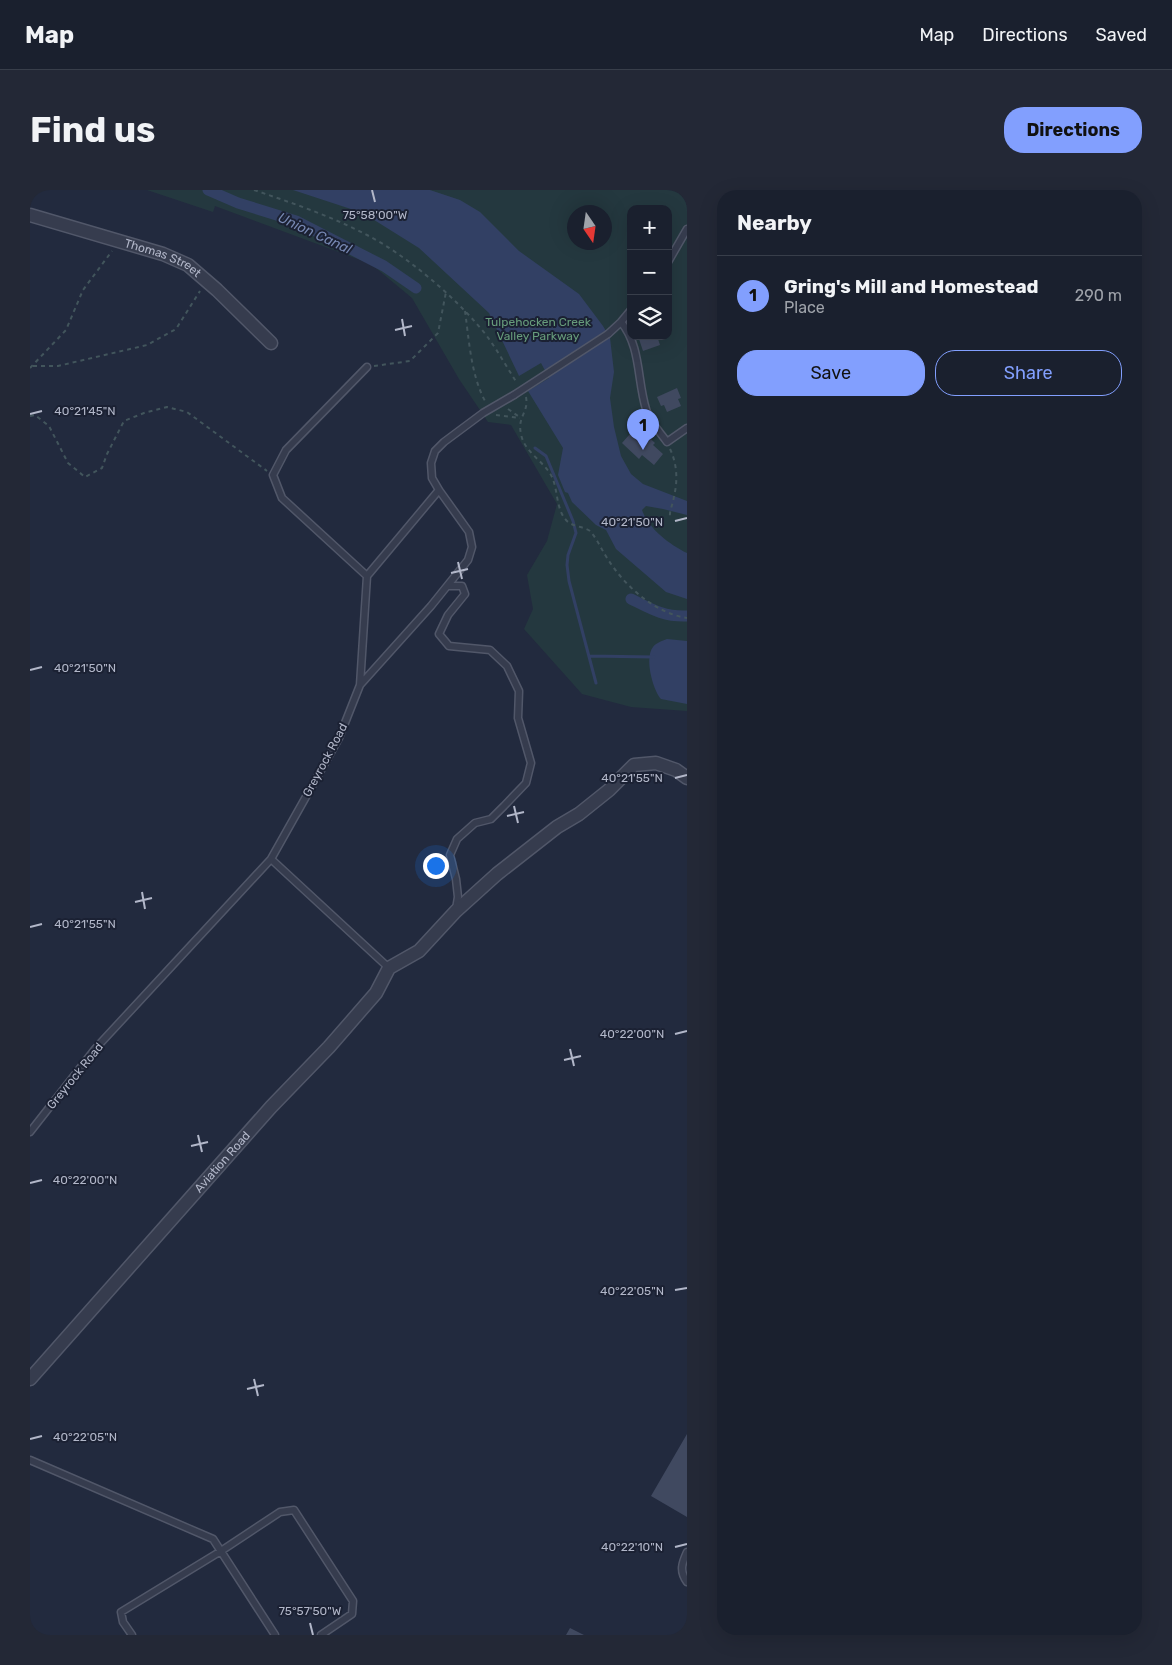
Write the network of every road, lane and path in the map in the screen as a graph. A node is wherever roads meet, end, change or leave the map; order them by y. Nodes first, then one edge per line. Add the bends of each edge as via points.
1 (254, 190) edge
2 (30, 215) edge
3 (687, 229) edge
4 (117, 240) junction
5 (672, 255) edge
6 (206, 281) junction
7 (446, 292) junction
8 (465, 311) junction
9 (627, 315) edge
10 (622, 322) junction
11 (271, 343) dead end
12 (31, 367) edge
13 (367, 367) joint
14 (520, 386) dead end
15 (524, 393) dead end
16 (507, 405) dead end
17 (490, 410) junction
18 (30, 416) edge
19 (520, 418) junction
20 (687, 428) edge
21 (667, 442) junction
22 (273, 476) junction
23 (439, 490) junction
24 (670, 519) dead end
25 (367, 576) junction
26 (448, 586) junction
27 (687, 618) edge
28 (360, 685) junction
29 (687, 778) edge
30 (271, 860) junction
31 (456, 910) junction
32 (389, 968) junction
33 (30, 1132) edge
34 (30, 1379) edge
35 (30, 1460) edge
36 (221, 1551) junction
37 (687, 1552) edge
38 (687, 1582) edge
39 (132, 1635) edge
40 (275, 1635) edge
41 (321, 1635) edge

1 - 7 path via 369,236
2 - 4 street, Thomas Street
3 - 5 lane
4 - 6 street, Thomas Street via 188,265
4 - 12 path via 110,257 84,290 66,330
6 - 11 street, Thomas Street
6 - 12 path via 176,329 147,345 58,366
7 - 8 path
7 - 13 path via 438,333 410,361
8 - 14 path
8 - 17 path via 478,382
9 - 10 lane
10 - 17 lane, bridge
10 - 21 lane via 634,347 646,411
13 - 22 lane via 286,450
15 - 19 path via 526,406
16 - 19 path via 505,407
17 - 19 path via 496,415
17 - 23 lane via 435,451 430,464 432,478
18 - 22 path via 35,415 49,426 68,462 85,477 102,468 124,421 167,407 187,412
19 - 27 path via 521,437 552,477 564,518 570,524 590,531 615,570 646,600
20 - 21 lane
21 - 24 path via 675,464 676,480
22 - 25 lane via 282,498
23 - 25 lane
23 - 26 lane via 469,532 472,547 468,560
25 - 28 lane, Greyrock Road
26 - 28 lane
26 - 31 lane via 462,586 465,594 448,615 439,634 448,646 490,650 507,666 520,691 518,718 531,763 526,783 504,806 490,819 475,822 457,839 450,855 458,897
28 - 30 lane, Greyrock Road via 339,738
29 - 31 street via 656,763 634,765 609,790 518,857
30 - 32 lane
30 - 33 lane, Greyrock Road via 95,1049
31 - 32 street via 419,951
32 - 34 street, Aviation Road via 376,993 329,1047
35 - 36 lane via 213,1539
36 - 39 lane via 121,1612 123,1622
36 - 40 lane
36 - 41 lane via 280,1512 294,1510 353,1600 352,1614
37 - 38 lane via 682,1566

